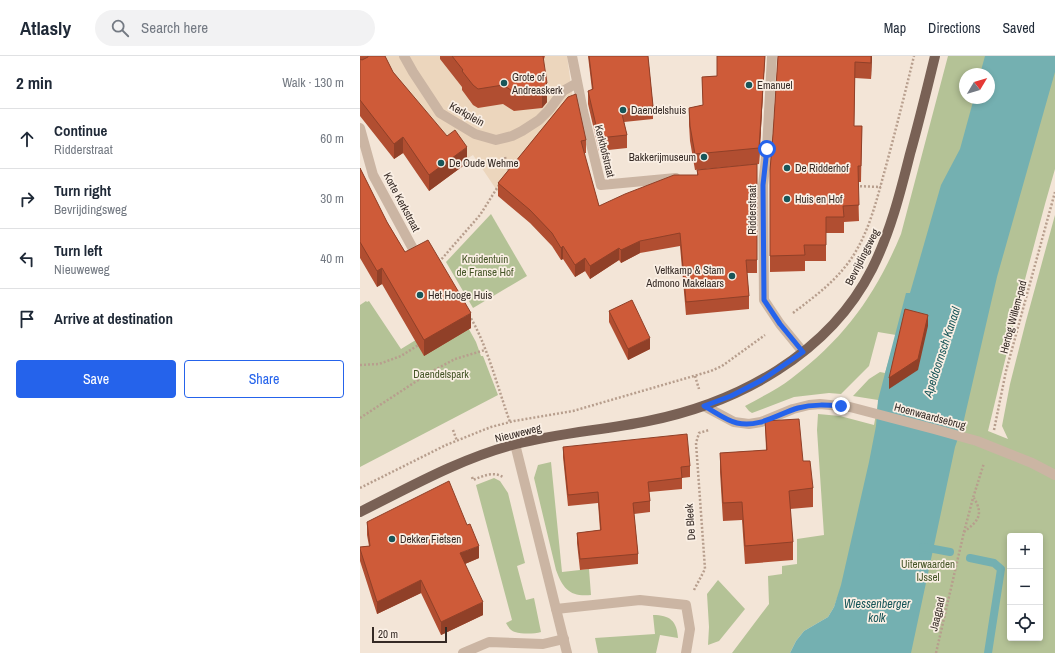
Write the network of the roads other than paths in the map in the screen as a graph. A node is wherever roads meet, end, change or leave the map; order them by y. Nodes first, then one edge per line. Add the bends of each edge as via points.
1 (404, 56) edge
2 (572, 56) edge
3 (772, 56) edge
4 (936, 56) edge
5 (577, 83) junction
6 (360, 128) edge
7 (363, 153) edge
8 (686, 178) edge
9 (412, 247) edge
10 (803, 352) junction
11 (704, 406) junction
12 (692, 410) joint
13 (515, 444) junction
14 (1055, 475) edge
15 (360, 512) edge
16 (556, 609) junction
17 (564, 639) junction
18 (463, 653) edge
19 (567, 653) edge
20 (686, 653) edge

1 - 5 street, Kerkplein via 440,113 475,134 496,140 512,136 539,120 563,91
2 - 5 street, Kerkhofstraat
3 - 10 street, Ridderstraat via 767,149 760,171 764,300
4 - 10 main road, Bevrijdingsweg via 902,189 886,239 863,286 835,322
5 - 8 street, Kerkhofstraat via 601,185
6 - 7 street, Korte Kerkstraat
7 - 9 street, Korte Kerkstraat
10 - 11 main road, Bevrijdingsweg via 762,380
11 - 12 main road, Bevrijdingsweg
11 - 14 street, Hoenwaardsebrug via 734,422 749,424 809,406 831,405 863,410 977,441
12 - 13 main road, Nieuweweg via 648,422
13 - 15 main road, Nieuweweg via 446,470
13 - 16 street
16 - 17 street
16 - 20 street via 640,600 686,605 690,629
17 - 18 street via 543,644 489,642
17 - 19 street

